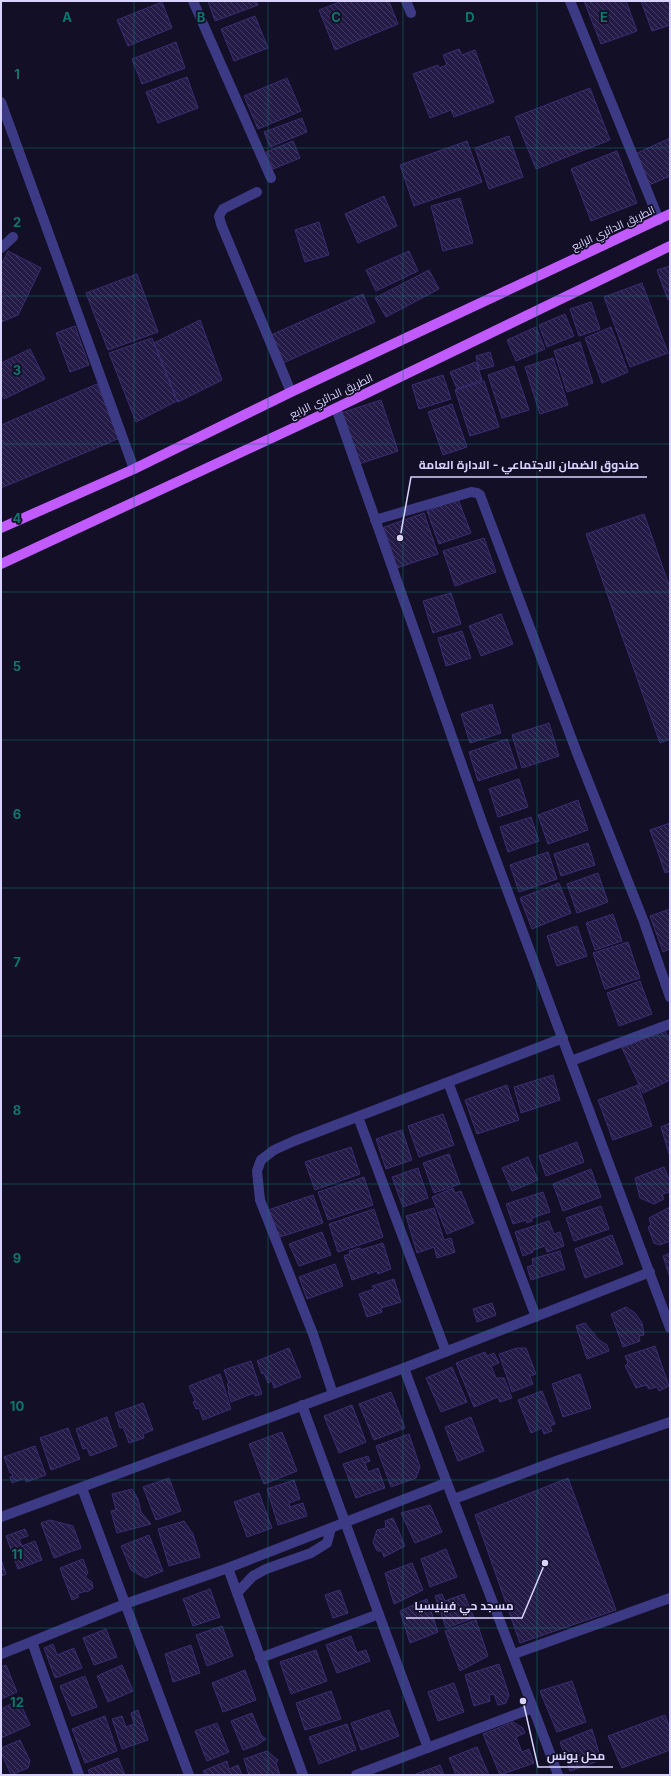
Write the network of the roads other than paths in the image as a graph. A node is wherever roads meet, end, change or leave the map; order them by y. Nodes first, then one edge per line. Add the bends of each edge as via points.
1 (194, 1) edge
2 (406, 1) edge
3 (570, 1) edge
4 (411, 13) dead end
5 (1, 102) edge
6 (271, 178) dead end
7 (257, 192) dead end
8 (670, 214) edge
9 (659, 220) junction
10 (13, 237) dead end
11 (670, 246) edge
12 (1, 248) edge
13 (291, 392) junction
14 (336, 408) junction
15 (134, 469) junction
16 (375, 520) junction
17 (1, 528) edge
18 (1, 564) edge
19 (670, 996) edge
20 (670, 1024) edge
21 (563, 1038) junction
22 (571, 1061) junction
23 (448, 1082) junction
24 (358, 1117) junction
25 (650, 1272) junction
26 (536, 1317) junction
27 (670, 1328) edge
28 (446, 1352) junction
29 (404, 1368) junction
30 (333, 1394) junction
31 (302, 1405) junction
32 (670, 1422) edge
33 (446, 1483) junction
34 (82, 1488) junction
35 (454, 1499) junction
36 (1, 1517) edge
37 (345, 1522) junction
38 (331, 1528) junction
39 (228, 1568) junction
40 (237, 1593) junction
41 (670, 1598) edge
42 (125, 1604) junction
43 (379, 1614) junction
44 (32, 1642) junction
45 (1, 1654) edge
46 (514, 1654) junction
47 (260, 1658) junction
48 (533, 1708) junction
49 (428, 1748) junction
50 (80, 1775) edge
51 (188, 1775) edge
52 (303, 1775) edge
53 (356, 1775) edge
54 (558, 1775) edge

1 - 6 street
2 - 4 street
3 - 9 street
5 - 15 street
7 - 13 street via 223,209 219,216
8 - 9 main road, الطريق الدائري الرابع
9 - 13 main road, الطريق الدائري الرابع
10 - 12 street
11 - 14 main road, الطريق الدائري الرابع
13 - 15 main road, الطريق الدائري الرابع
14 - 16 street
14 - 18 main road, الطريق الدائري الرابع
15 - 17 main road, الطريق الدائري الرابع
16 - 19 street via 470,492 480,495
16 - 21 street via 481,818
20 - 22 street
21 - 22 street
21 - 23 street
22 - 25 street
23 - 24 street
23 - 26 street
24 - 28 street
24 - 30 street via 274,1150 261,1160 258,1172 260,1200 313,1334
25 - 26 street
25 - 27 street
26 - 28 street
28 - 29 street
29 - 30 street
29 - 33 street
30 - 31 street
31 - 34 street
31 - 37 street
32 - 35 street
33 - 35 street
33 - 37 street
34 - 36 street
34 - 42 street
35 - 46 street
37 - 38 street
37 - 43 street
38 - 39 street
38 - 40 street via 327,1543 310,1553 266,1569 254,1576
39 - 40 street
39 - 42 street
40 - 47 street
41 - 46 street
42 - 44 street
42 - 51 street
43 - 47 street
43 - 49 street
44 - 45 street
44 - 50 street
46 - 48 street
47 - 52 street
48 - 49 street
48 - 54 street
49 - 53 street

